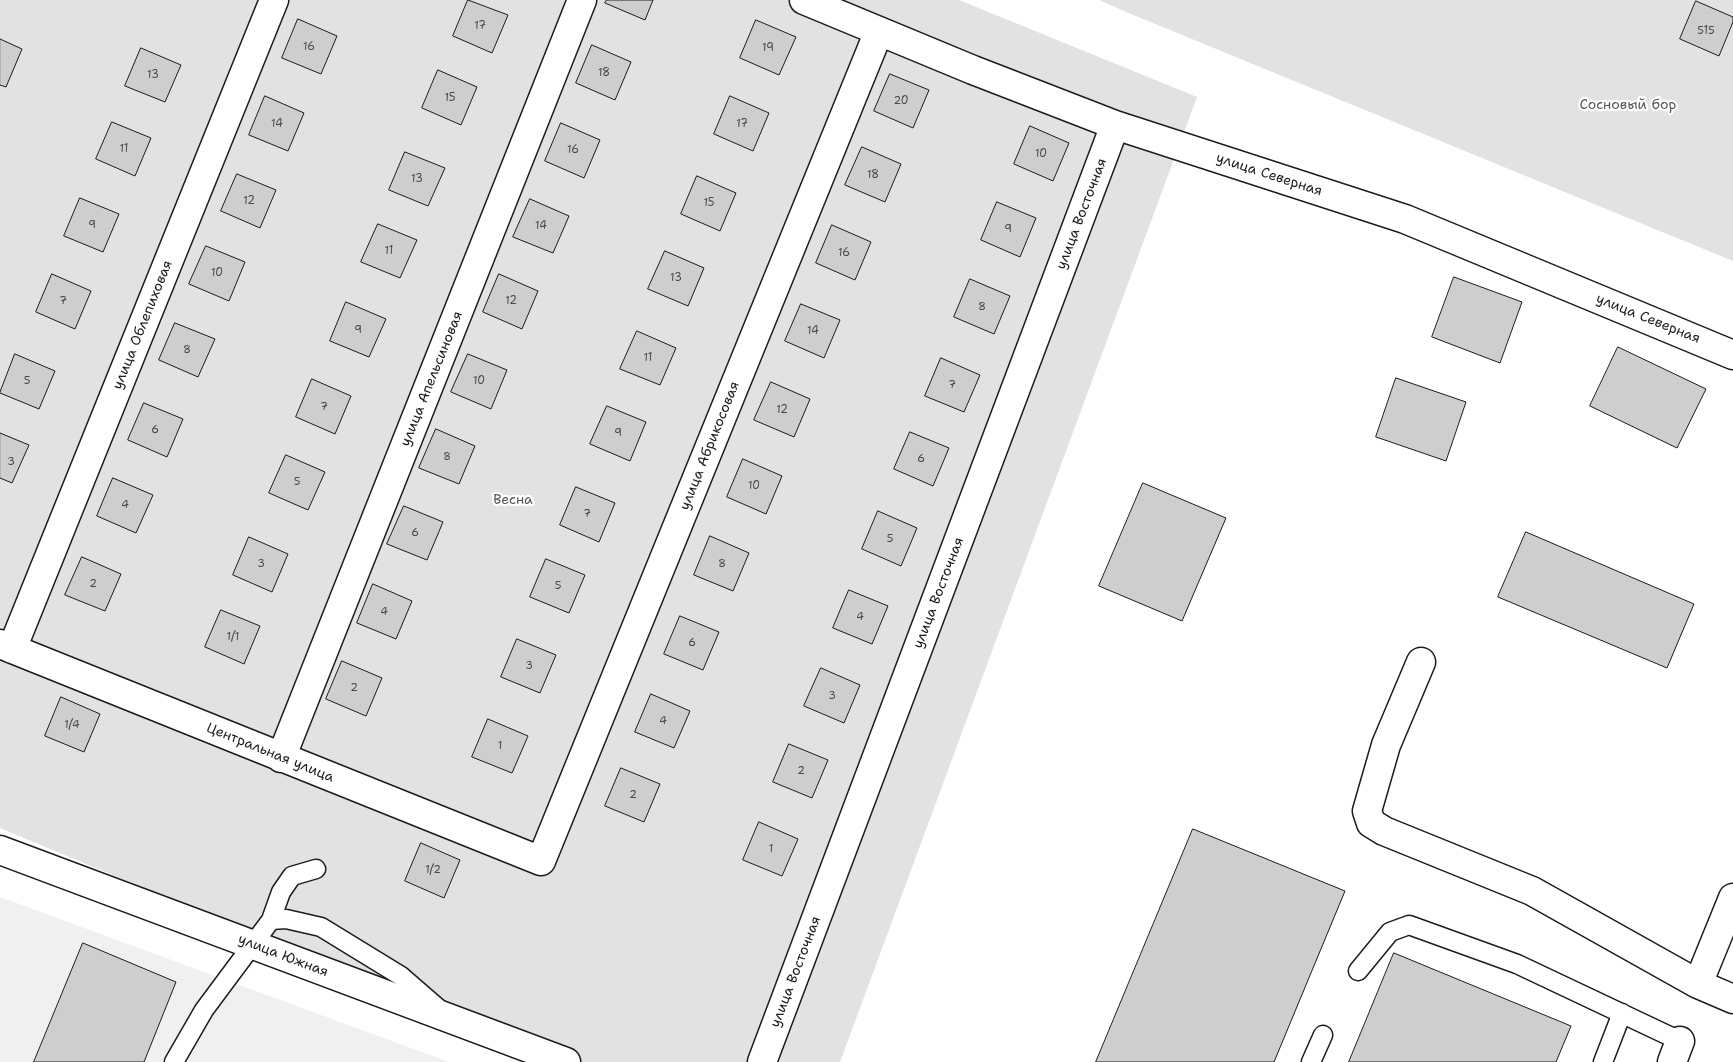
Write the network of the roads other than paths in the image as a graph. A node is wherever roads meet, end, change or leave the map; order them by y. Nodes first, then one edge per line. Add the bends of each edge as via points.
1 (274, 0) edge
2 (582, 0) edge
3 (804, 0) edge
4 (879, 31) junction
5 (1116, 125) junction
6 (1733, 355) edge
7 (6, 647) edge
8 (1421, 662) dead end
9 (281, 758) junction
10 (0, 850) edge
11 (541, 861) joint
12 (316, 869) dead end
13 (1733, 898) edge
14 (271, 920) junction
15 (251, 944) junction
16 (1358, 971) dead end
17 (1698, 984) junction
18 (1733, 999) edge
19 (1622, 1013) junction
20 (451, 1019) junction
21 (1322, 1035) dead end
22 (1676, 1052) edge
23 (174, 1062) edge
24 (566, 1062) edge
25 (762, 1062) edge
26 (1311, 1062) edge
27 (1603, 1062) edge

1 - 7 street, улица Облепиховая
2 - 9 street, улица Апельсиновая
3 - 4 street, улица Северная
4 - 5 street, улица Северная
4 - 11 street, улица Абрикосовая
5 - 6 street, улица Северная via 1405,219
5 - 25 street, улица Восточная
7 - 9 street, Центральная улица
8 - 17 street via 1386,744 1367,811 1371,823 1532,891
9 - 11 street, Центральная улица
10 - 15 street, улица Южная
12 - 14 lane via 292,876 281,892
13 - 17 street
14 - 15 lane
14 - 20 lane via 286,919 321,927 401,976
15 - 20 street, улица Южная
15 - 23 lane via 204,1010
16 - 19 lane via 1390,932 1409,925 1517,964
17 - 18 street
19 - 22 lane
19 - 27 lane
20 - 24 street, улица Южная
21 - 26 lane

